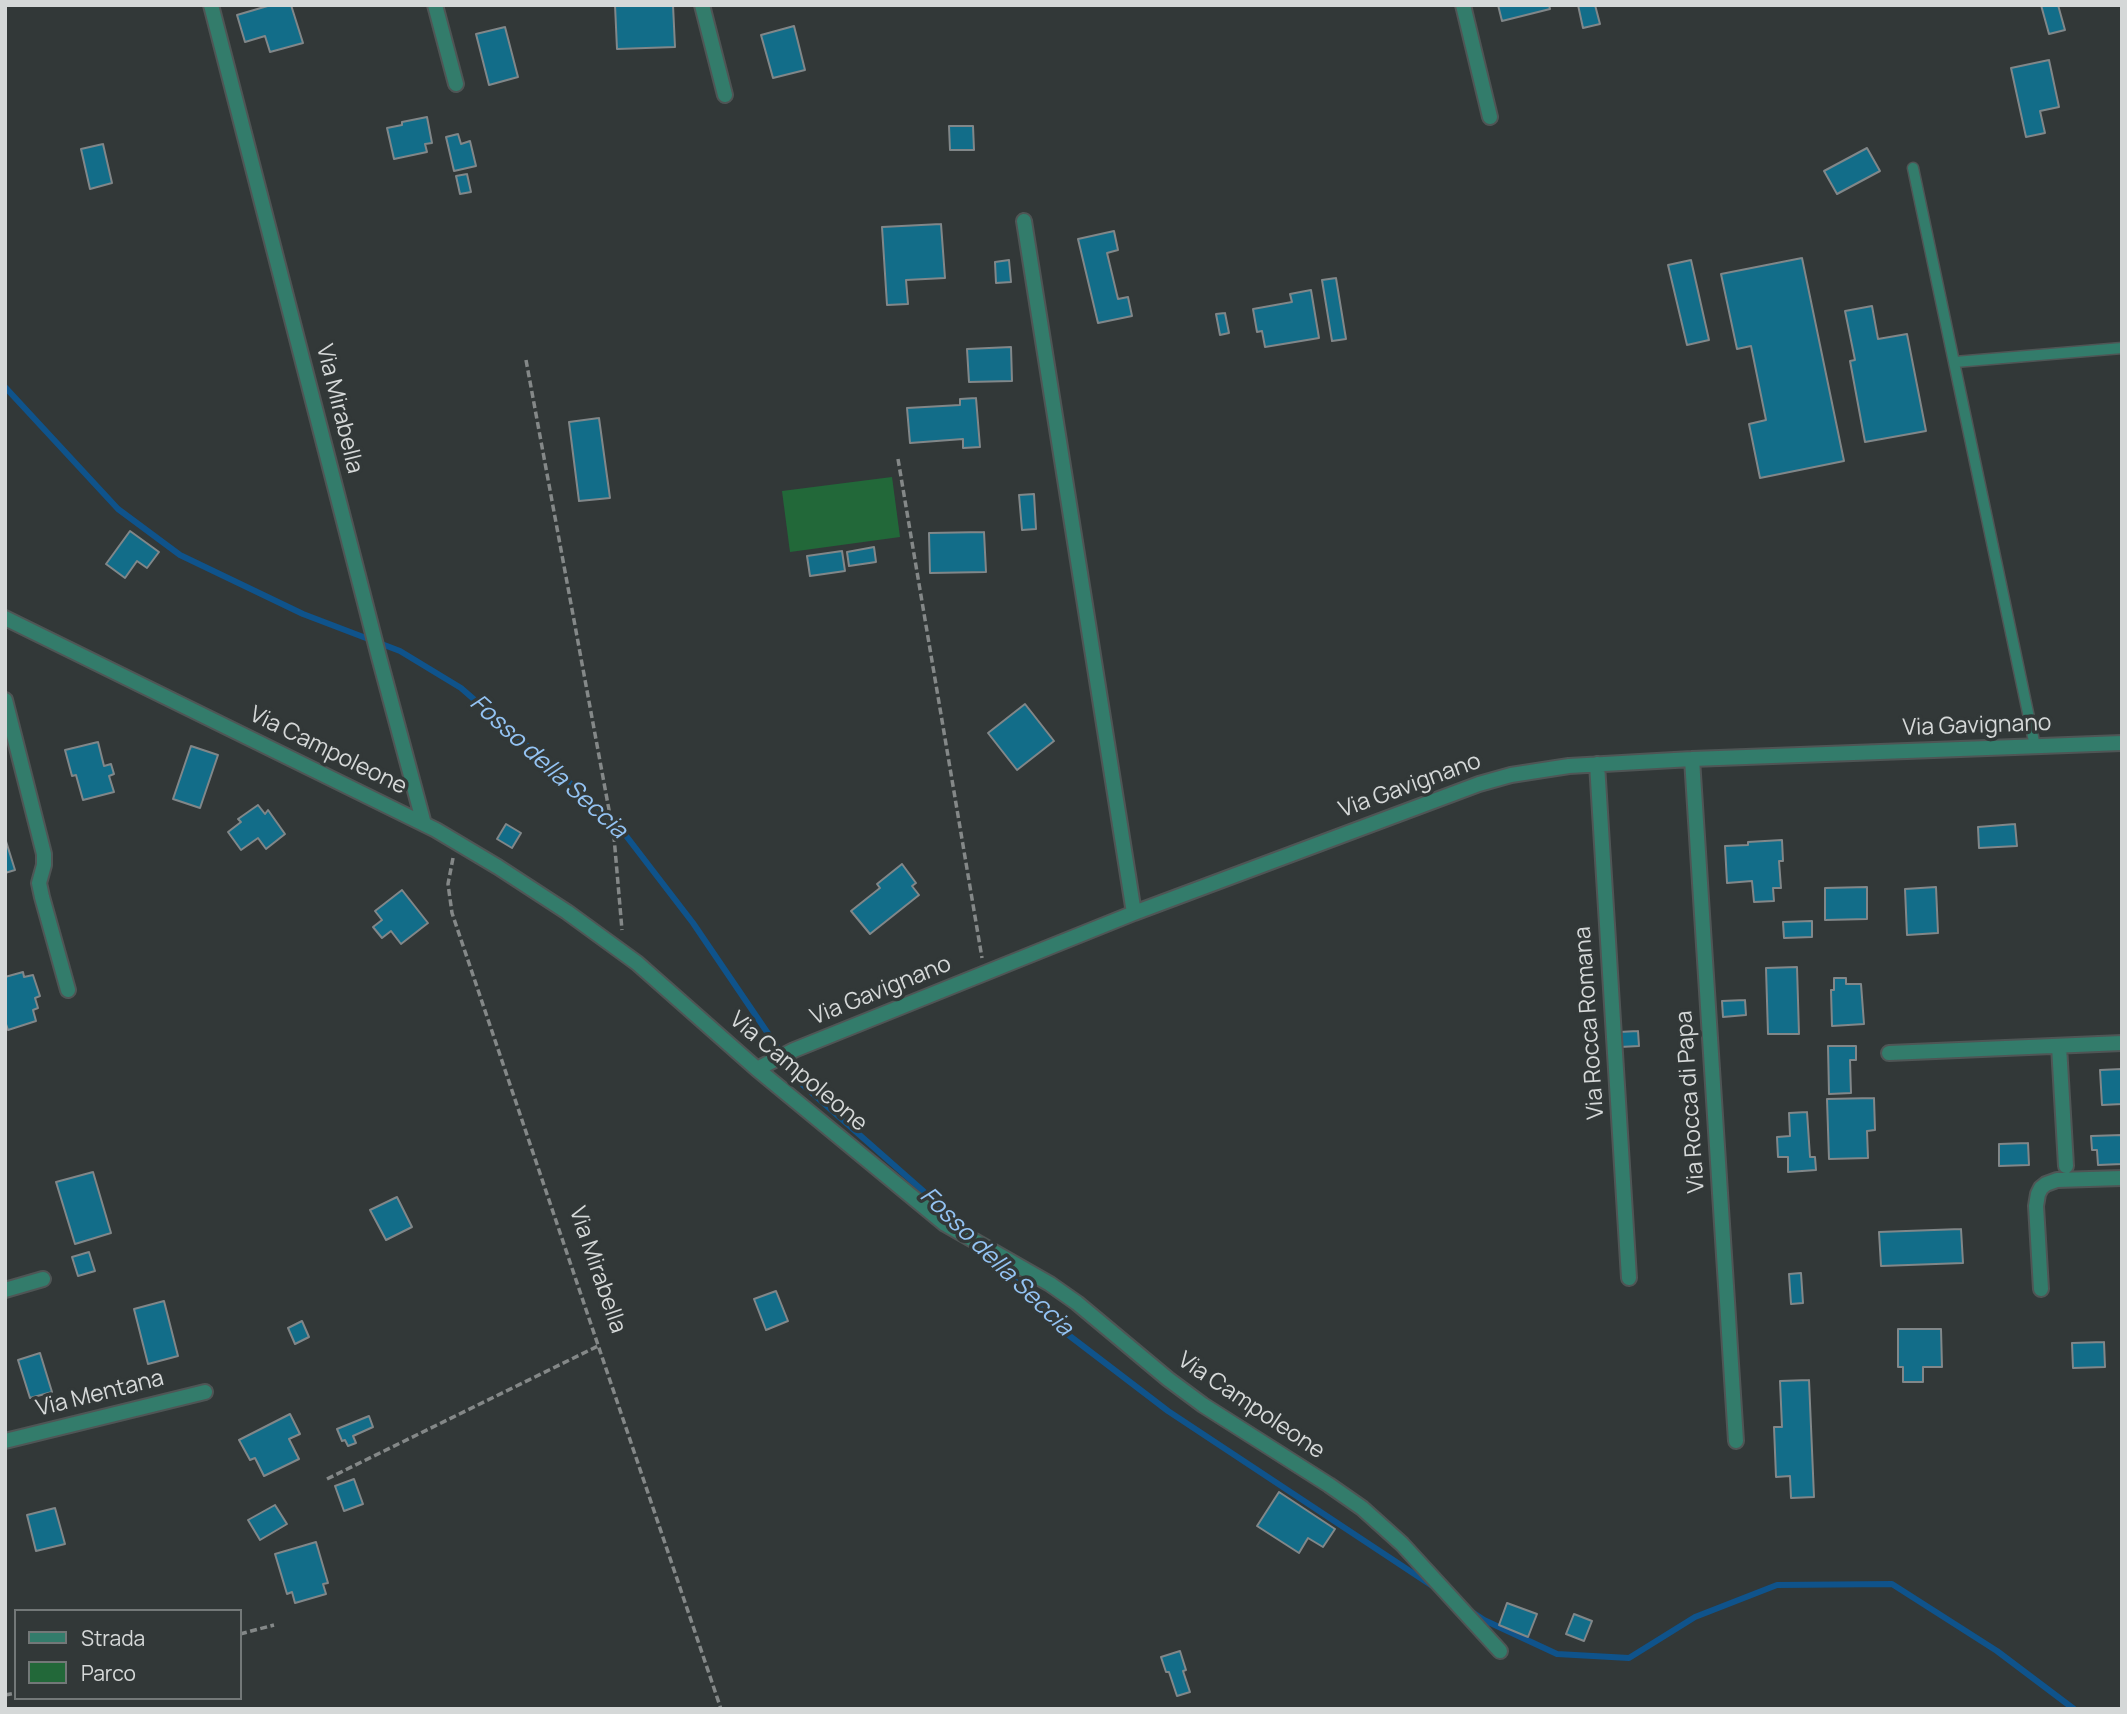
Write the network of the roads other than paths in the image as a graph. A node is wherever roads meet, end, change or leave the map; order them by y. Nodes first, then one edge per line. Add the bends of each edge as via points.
1 (211, 5) edge
2 (435, 5) edge
3 (702, 5) edge
4 (1463, 5) edge
5 (456, 84) dead end
6 (725, 95) dead end
7 (1490, 117) dead end
8 (1913, 168) dead end
9 (1024, 221) dead end
10 (2122, 348) edge
11 (1955, 362) junction
12 (5, 618) edge
13 (5, 700) edge
14 (2122, 743) edge
15 (2035, 746) junction
16 (1692, 759) junction
17 (1597, 764) junction
18 (425, 824) junction
19 (1134, 914) junction
20 (68, 990) dead end
21 (2122, 1043) edge
22 (2059, 1046) junction
23 (1889, 1053) dead end
24 (757, 1069) junction
25 (2066, 1166) dead end
26 (2122, 1178) edge
27 (1629, 1278) dead end
28 (43, 1279) dead end
29 (2041, 1289) dead end
30 (5, 1290) edge
31 (205, 1392) dead end
32 (5, 1441) edge
33 (1736, 1441) dead end
34 (1500, 1651) dead end

1 - 18 street, Via Mirabella
2 - 5 street
3 - 6 street
4 - 7 street
8 - 11 lane
9 - 19 street
10 - 11 lane
11 - 15 lane
12 - 18 street, Via Campoleone
13 - 20 street via 44,854 41,897
14 - 15 street, Via Gavignano
15 - 16 street, Via Gavignano
16 - 17 street, Via Gavignano
16 - 33 street, Via Rocca di Papa
17 - 19 street, Via Gavignano via 1528,771 1479,784
17 - 27 street, Via Rocca Romana
18 - 24 street, Via Campoleone via 624,953
19 - 24 street, Via Gavignano via 794,1050
21 - 22 street
22 - 23 street
22 - 25 street
24 - 34 street, Via Campoleone via 930,1213 964,1237 1041,1278 1203,1405 1362,1508 1396,1538
26 - 29 street via 2057,1180 2041,1188 2036,1206
28 - 30 street
31 - 32 street, Via Mentana

